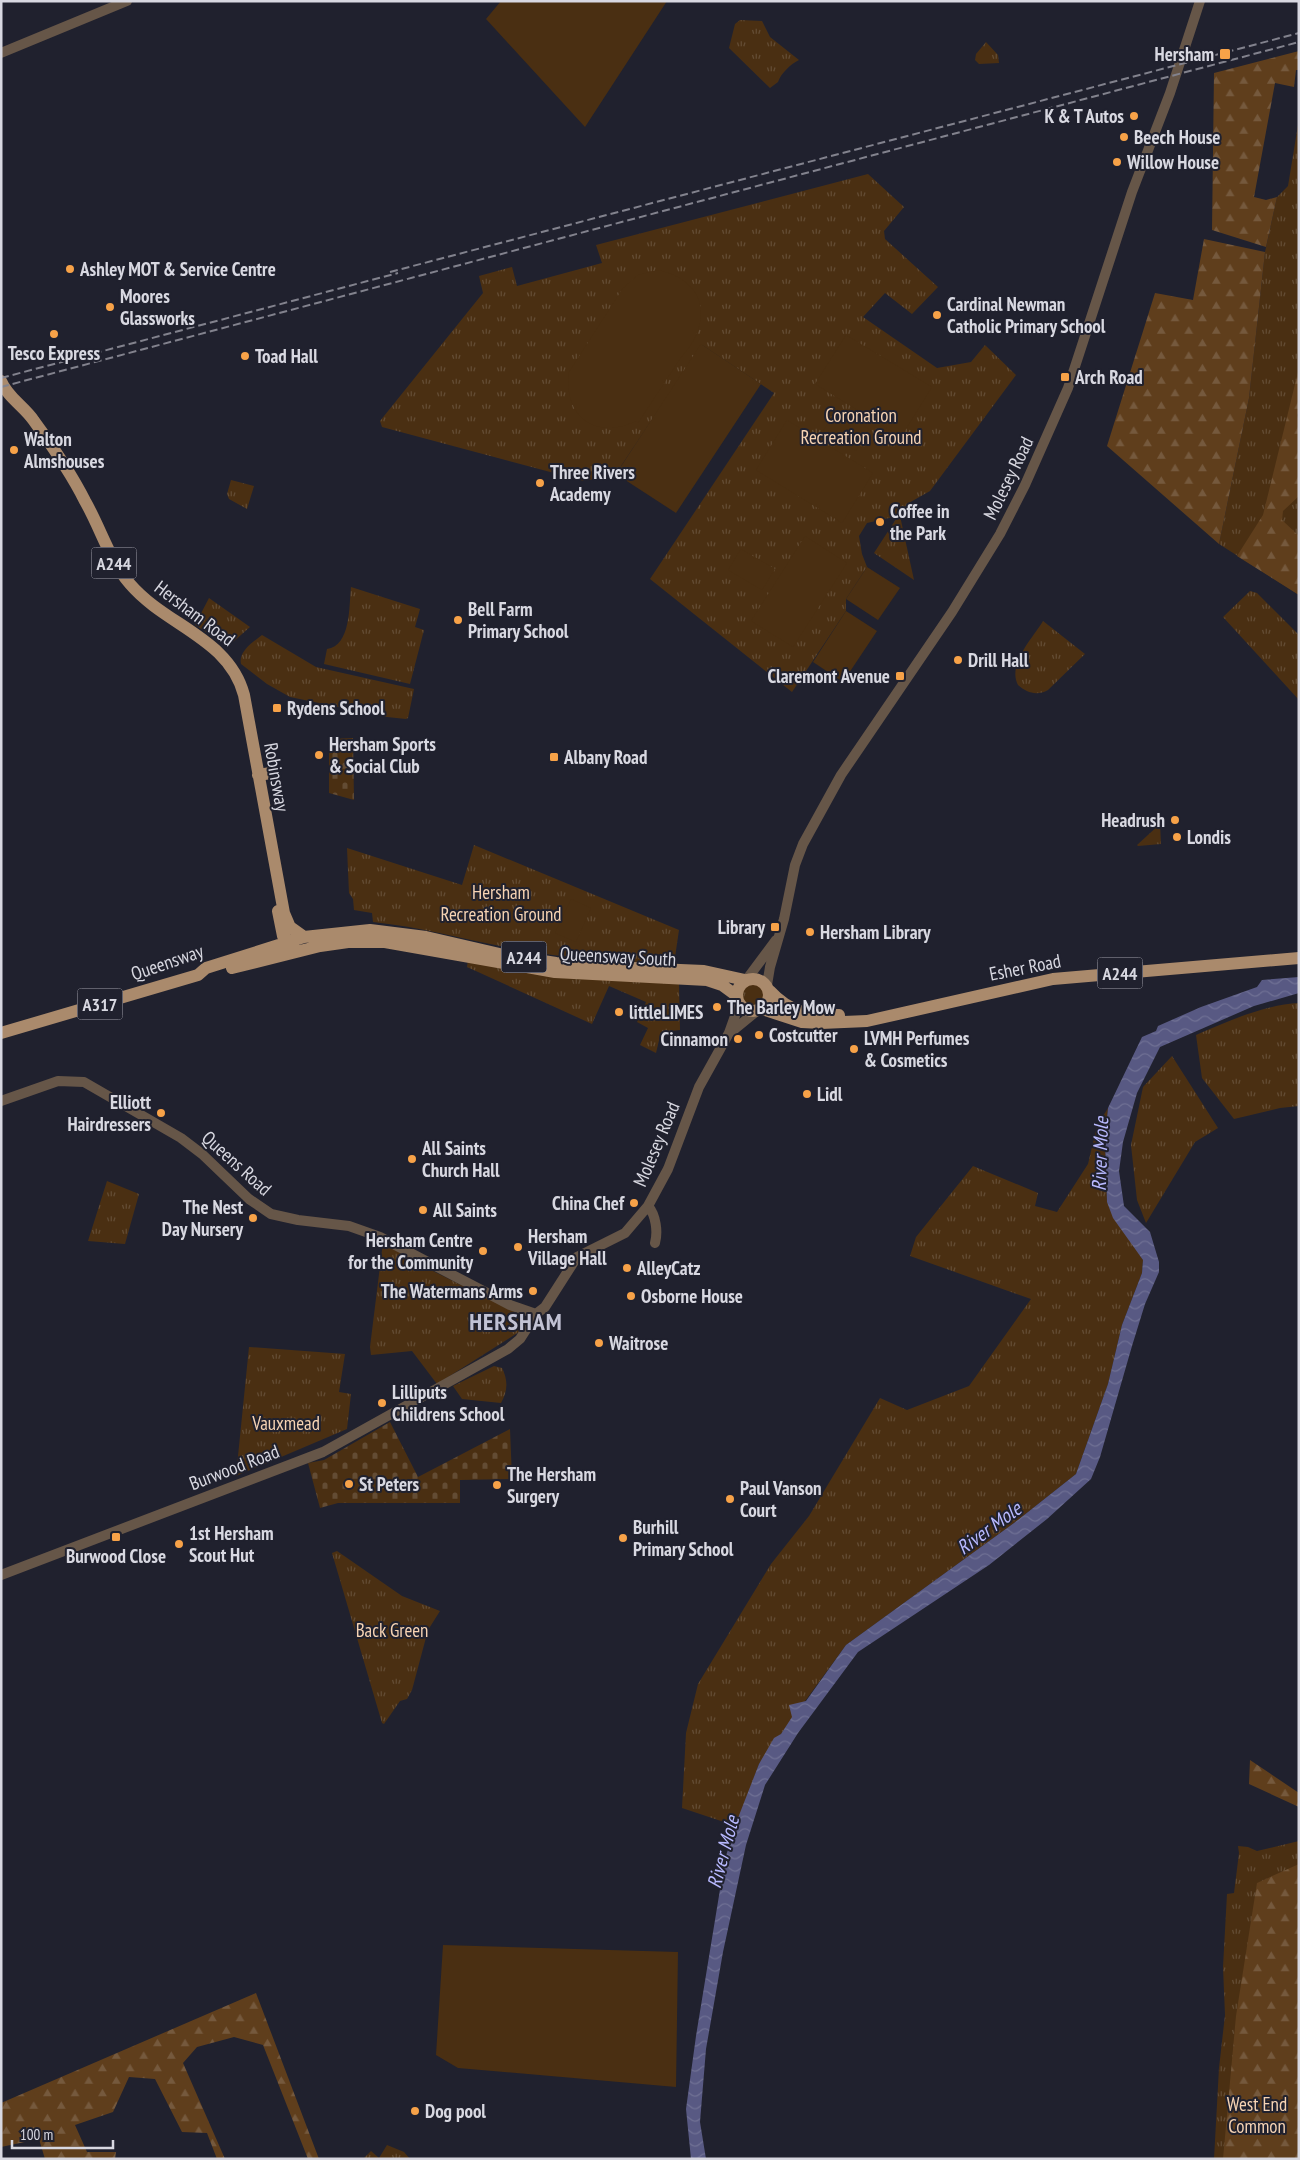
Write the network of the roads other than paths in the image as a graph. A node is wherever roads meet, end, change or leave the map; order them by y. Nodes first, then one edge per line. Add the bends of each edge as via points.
1 (127, 1) edge
2 (1200, 1) edge
3 (1, 53) edge
4 (1, 381) edge
5 (246, 705) joint
6 (271, 773) dead end
7 (258, 775) junction
8 (269, 840) junction
9 (256, 842) dead end
10 (272, 856) junction
11 (779, 935) junction
12 (304, 937) junction
13 (287, 942) junction
14 (320, 946) junction
15 (1299, 951) edge
16 (1299, 958) edge
17 (198, 974) junction
18 (746, 980) junction
19 (768, 988) junction
20 (737, 998) junction
21 (760, 1010) junction
22 (1, 1033) edge
23 (729, 1033) junction
24 (1, 1101) edge
25 (648, 1206) junction
26 (656, 1243) dead end
27 (536, 1314) junction
28 (1, 1575) edge

1 - 3 street
2 - 11 street, Molesey Road via 1056,418 1000,534 952,612 841,775 803,844
4 - 5 main road, Hersham Road / A244 via 8,395 25,409 64,465 120,571 147,601 226,658 239,680
5 - 7 main road, Robinsway / A244
6 - 7 main road
7 - 8 main road, Robinsway / A244
8 - 9 main road
8 - 10 main road, Robinsway / A244
10 - 12 main road, Robinsway / A244 via 284,913 290,927
10 - 13 main road, Robinsway / A244 via 282,932
11 - 18 street, Molesey Road
11 - 19 street, Molesey Road
12 - 13 main road, Queensway South / A244
12 - 18 main road, Queensway South / A244 via 388,931 504,955 609,967 704,971
13 - 14 main road, A244 via 294,947
13 - 17 main road, Queensway / A317 via 206,968
14 - 17 main road, Queensway South / A317 via 210,974
14 - 20 main road, Queensway South / A244 via 385,942 555,972 699,979 722,985
15 - 19 main road, Esher Road / A244 via 1059,971 863,1014 796,1011
16 - 21 main road, Esher Road / A244 via 1053,979 866,1021 802,1022
17 - 22 main road, Queensway / A317
18 - 19 main road via 757,979
18 - 20 main road via 739,986
19 - 21 main road via 768,1002
20 - 21 main road via 746,1008
20 - 23 street, Molesey Road
21 - 23 street, Molesey Road
23 - 25 street, Molesey Road via 699,1087 668,1169
24 - 27 street, Queens Road via 58,1081 84,1082 181,1138 249,1199 271,1214 360,1229 510,1305
25 - 26 street via 653,1213
25 - 27 street, Molesey Road via 625,1233 577,1257 545,1307
27 - 28 street, Burwood Road via 520,1339 508,1349 323,1452

